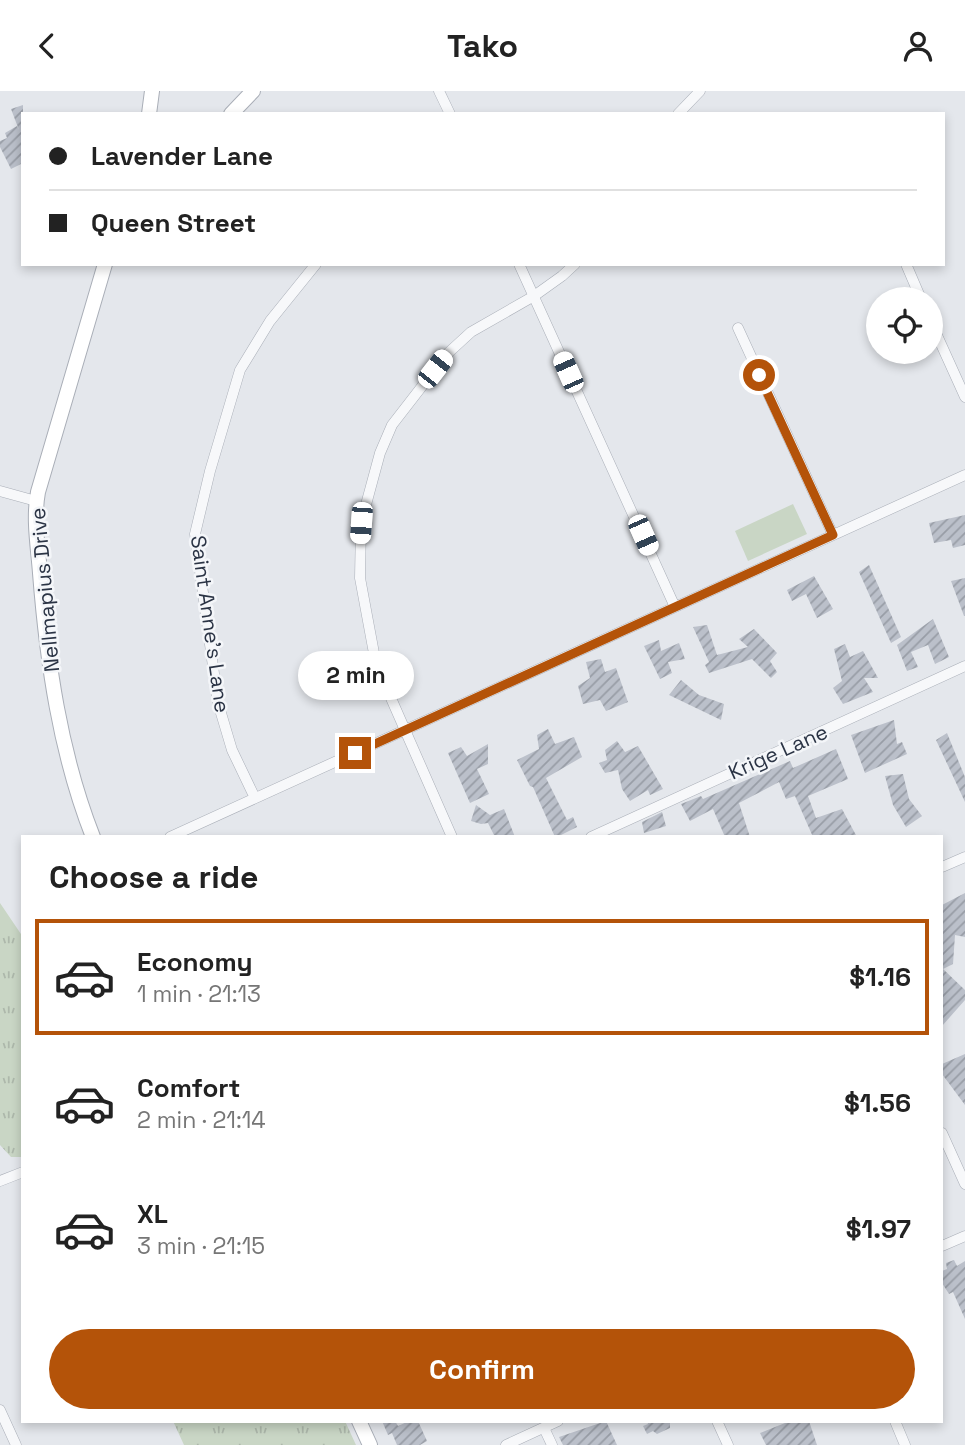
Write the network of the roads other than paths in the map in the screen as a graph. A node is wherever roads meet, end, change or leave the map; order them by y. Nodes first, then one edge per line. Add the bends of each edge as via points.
1 (152, 91) edge
2 (253, 91) edge
3 (439, 91) edge
4 (700, 91) edge
5 (149, 112) edge
6 (233, 112) edge
7 (449, 112) edge
8 (680, 112) edge
9 (104, 266) edge
10 (314, 266) edge
11 (520, 266) edge
12 (573, 266) edge
13 (907, 266) edge
14 (916, 287) edge
15 (534, 296) junction
16 (738, 328) dead end
17 (943, 348) edge
18 (965, 397) edge
19 (965, 475) edge
20 (0, 491) edge
21 (36, 501) junction
22 (833, 535) junction
23 (675, 607) junction
24 (965, 666) edge
25 (405, 731) junction
26 (255, 798) junction
27 (92, 835) edge
28 (174, 835) edge
29 (451, 835) edge
30 (594, 835) edge
31 (965, 857) edge
32 (943, 867) edge
33 (943, 1135) edge
34 (21, 1173) edge
35 (0, 1181) edge
36 (965, 1184) edge
37 (965, 1236) edge
38 (943, 1246) edge
39 (0, 1409) edge
40 (360, 1423) edge
41 (554, 1423) edge
42 (718, 1423) edge
43 (896, 1423) edge
44 (544, 1428) junction
45 (16, 1445) edge
46 (370, 1445) edge
47 (506, 1445) edge
48 (552, 1445) edge
49 (728, 1445) edge
50 (905, 1445) edge

1 - 5 main road
2 - 6 main road
3 - 7 street
4 - 8 street
9 - 21 main road, Nellmapius Drive
10 - 26 street, Saint Anne's Lane via 263,330 240,370 195,534 218,703 232,750
11 - 15 street
12 - 15 street
13 - 14 street
15 - 23 street
15 - 25 street via 471,333 447,354 392,425 373,475 361,523 360,579 376,664
16 - 22 street
17 - 18 street
19 - 22 street
20 - 21 street
21 - 27 main road, Nellmapius Drive via 52,677 68,762
22 - 23 street
23 - 25 street
24 - 30 street, Krige Lane
25 - 26 street
25 - 29 street
26 - 28 street
31 - 32 street
33 - 36 street
34 - 35 street
37 - 38 street
39 - 45 street
40 - 46 main road
41 - 44 street
42 - 49 street
43 - 50 street
44 - 47 street
44 - 48 street

